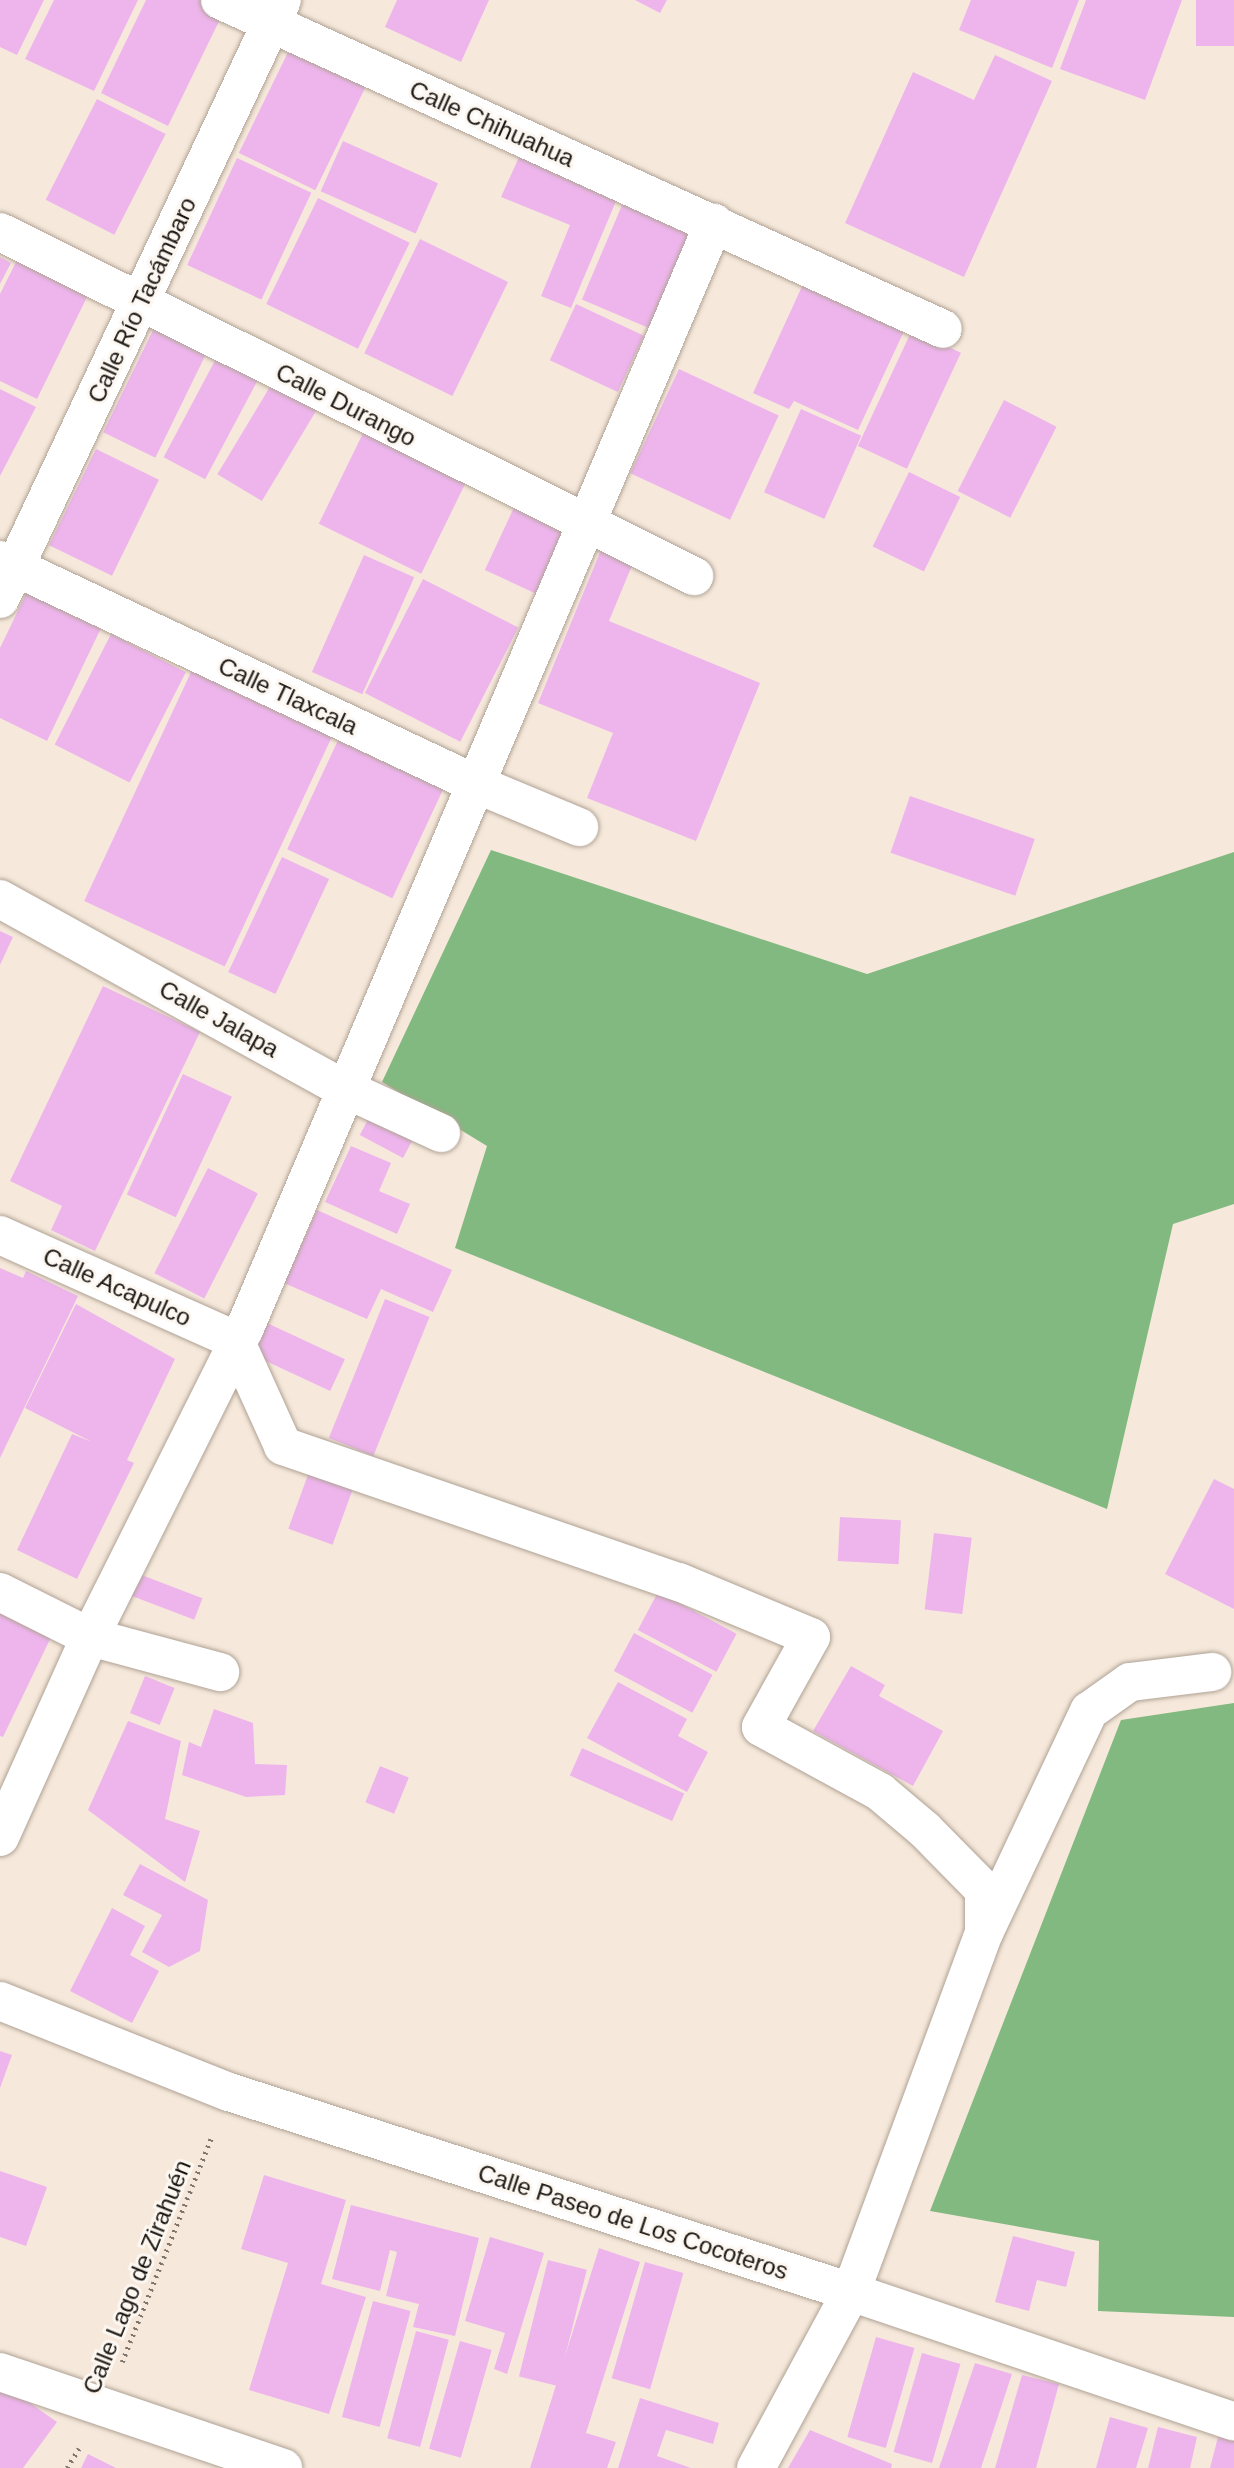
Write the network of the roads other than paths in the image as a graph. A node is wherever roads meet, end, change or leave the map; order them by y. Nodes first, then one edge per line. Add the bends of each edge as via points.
1 (220, 0) edge
2 (276, 13) edge
3 (713, 223) junction
4 (0, 232) edge
5 (141, 303) junction
6 (943, 328) dead end
7 (588, 526) junction
8 (6, 576) edge
9 (694, 576) dead end
10 (476, 784) junction
11 (579, 827) dead end
12 (0, 899) edge
13 (343, 1088) junction
14 (441, 1133) dead end
15 (0, 1236) edge
16 (235, 1339) junction
17 (0, 1591) edge
18 (90, 1637) junction
19 (220, 1672) dead end
20 (1212, 1672) dead end
21 (0, 1837) edge
22 (984, 1933) junction
23 (0, 2000) edge
24 (852, 2292) junction
25 (0, 2372) edge
26 (1234, 2422) edge
27 (283, 2468) edge
28 (756, 2468) edge

1 - 2 street, Calle Chihuahua
2 - 3 street, Calle Chihuahua
2 - 5 street, Calle Río Tacámbaro
3 - 6 street, Calle Chihuahua
3 - 7 street
4 - 5 street, Calle Durango
5 - 7 street, Calle Durango
5 - 8 street, Calle Río Tacámbaro
7 - 9 street, Calle Durango
7 - 10 street
8 - 10 street, Calle Tlaxcala
10 - 11 street, Calle Tlaxcala
10 - 13 street
12 - 13 street, Calle Jalapa
13 - 14 street, Calle Jalapa
13 - 16 street via 244,1330
15 - 16 street, Calle Acapulco
16 - 18 street
16 - 22 street via 283,1446 679,1583 811,1637 761,1727 880,1792 925,1830 984,1889
17 - 18 street
18 - 19 street
18 - 21 street
20 - 22 street via 1130,1682 1089,1711
22 - 24 street
23 - 24 street, Calle Paseo de Los Cocoteros via 229,2092
24 - 26 street, Calle Paseo de Los Cocoteros
24 - 28 street
25 - 27 street

